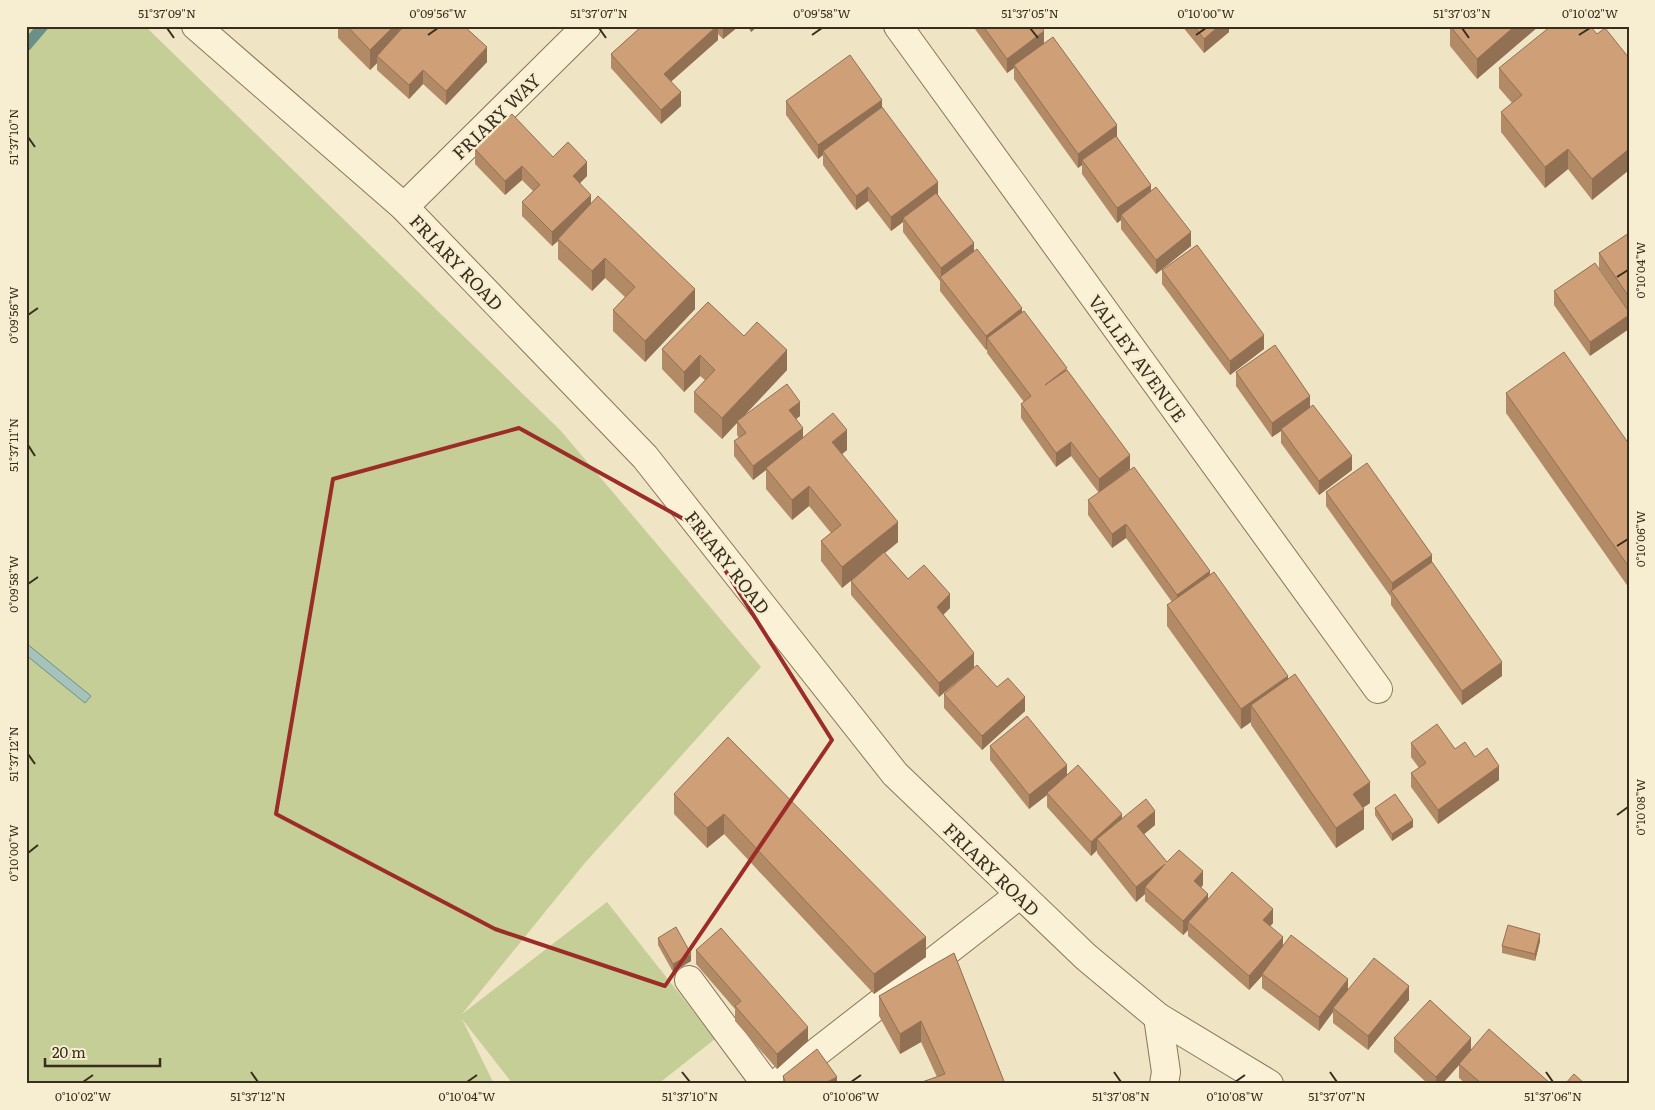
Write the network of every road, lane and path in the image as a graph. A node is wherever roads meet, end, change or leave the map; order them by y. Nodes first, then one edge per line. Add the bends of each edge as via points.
1 (196, 26) edge
2 (588, 26) edge
3 (898, 26) edge
4 (404, 206) junction
5 (1378, 689) dead end
6 (1019, 895) junction
7 (689, 980) dead end
8 (1158, 1017) junction
9 (766, 1084) edge
10 (776, 1084) edge
11 (1164, 1084) edge
12 (1269, 1084) edge

1 - 4 street, FRIARY ROAD
2 - 4 street, FRIARY WAY
3 - 5 street, VALLEY AVENUE
4 - 6 street, FRIARY ROAD via 645,457 895,774
6 - 8 street, FRIARY ROAD via 1086,958
6 - 10 street
7 - 9 street
8 - 11 street via 1166,1072
8 - 12 street, FRIARY ROAD

